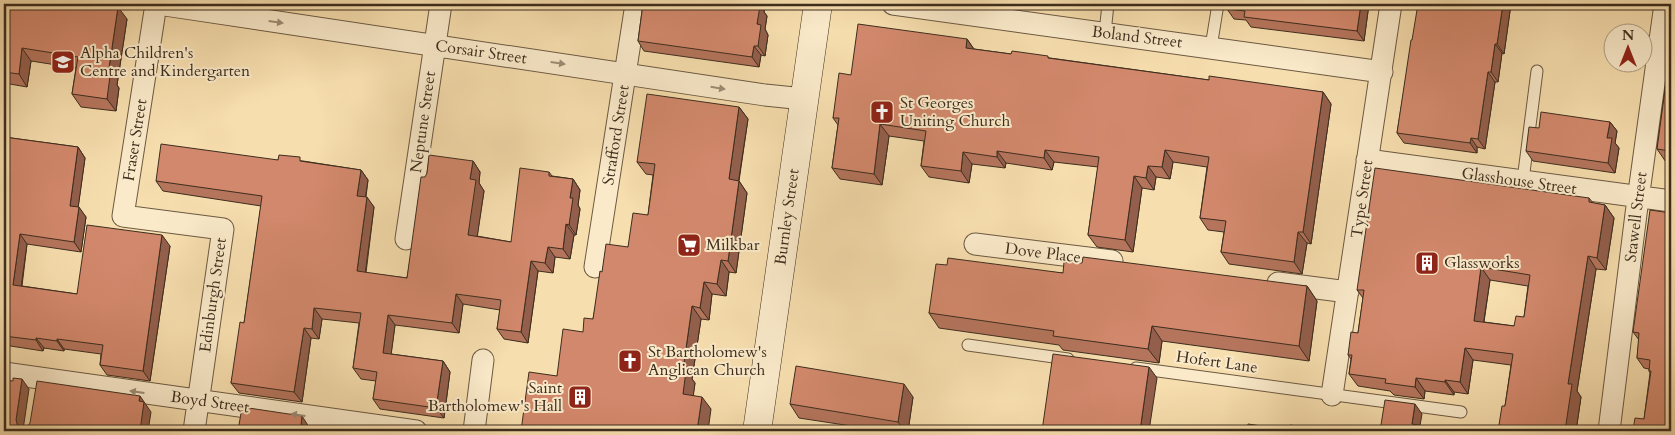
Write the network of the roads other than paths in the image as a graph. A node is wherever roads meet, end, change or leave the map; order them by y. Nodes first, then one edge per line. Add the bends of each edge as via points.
1 (157, 4) edge
2 (441, 4) edge
3 (636, 4) edge
4 (818, 4) edge
5 (893, 4) edge
6 (1108, 4) edge
7 (1218, 4) edge
8 (1392, 4) edge
9 (1665, 4) edge
10 (999, 11) edge
11 (1104, 33) junction
12 (435, 45) junction
13 (1211, 47) junction
14 (1537, 70) dead end
15 (1382, 72) junction
16 (626, 73) junction
17 (804, 99) junction
18 (1368, 160) junction
19 (1523, 180) junction
20 (1639, 196) junction
21 (1671, 201) edge
22 (123, 216) joint
23 (406, 239) dead end
24 (976, 244) dead end
25 (1133, 264) edge
26 (595, 266) dead end
27 (1262, 281) edge
28 (1348, 292) junction
29 (968, 345) dead end
30 (483, 360) dead end
31 (1075, 360) edge
32 (1123, 366) edge
33 (4, 373) edge
34 (1332, 394) junction
35 (198, 401) junction
36 (1461, 412) dead end
37 (194, 431) edge
38 (416, 431) edge
39 (474, 431) edge
40 (757, 431) edge
41 (1609, 431) edge

1 -> 12 street, Corsair Street
1 - 22 street, Fraser Street
2 - 12 street, Neptune Street
3 - 16 street, Strafford Street
4 - 17 main road, Burnley Street
5 - 10 street, Boland Street
6 - 11 lane
7 - 13 lane
8 - 15 street, Type Street
9 - 20 street, Stawell Street
10 - 11 street, Boland Street
11 - 13 street, Boland Street
12 -> 16 street, Corsair Street
12 - 23 street, Neptune Street
13 - 15 street, Boland Street
14 - 19 lane
15 - 18 street, Type Street
16 -> 17 street, Corsair Street
16 - 26 street, Strafford Street
17 - 40 main road, Burnley Street
18 - 19 street, Glasshouse Street
18 - 28 street, Type Street
19 - 20 street, Glasshouse Street
20 - 21 street, Glasshouse Street
20 - 41 street, Stawell Street
22 - 35 street, Edinburgh Street via 223,229
24 - 25 street, Dove Place
27 - 28 street
28 - 34 street, Type Street
29 - 31 lane
30 - 39 street
32 - 34 lane, Hofert Lane
35 -> 33 street, Boyd Street via 37,382
34 - 36 lane, Hofert Lane
35 - 37 street, Edinburgh Street
38 -> 35 street, Boyd Street

